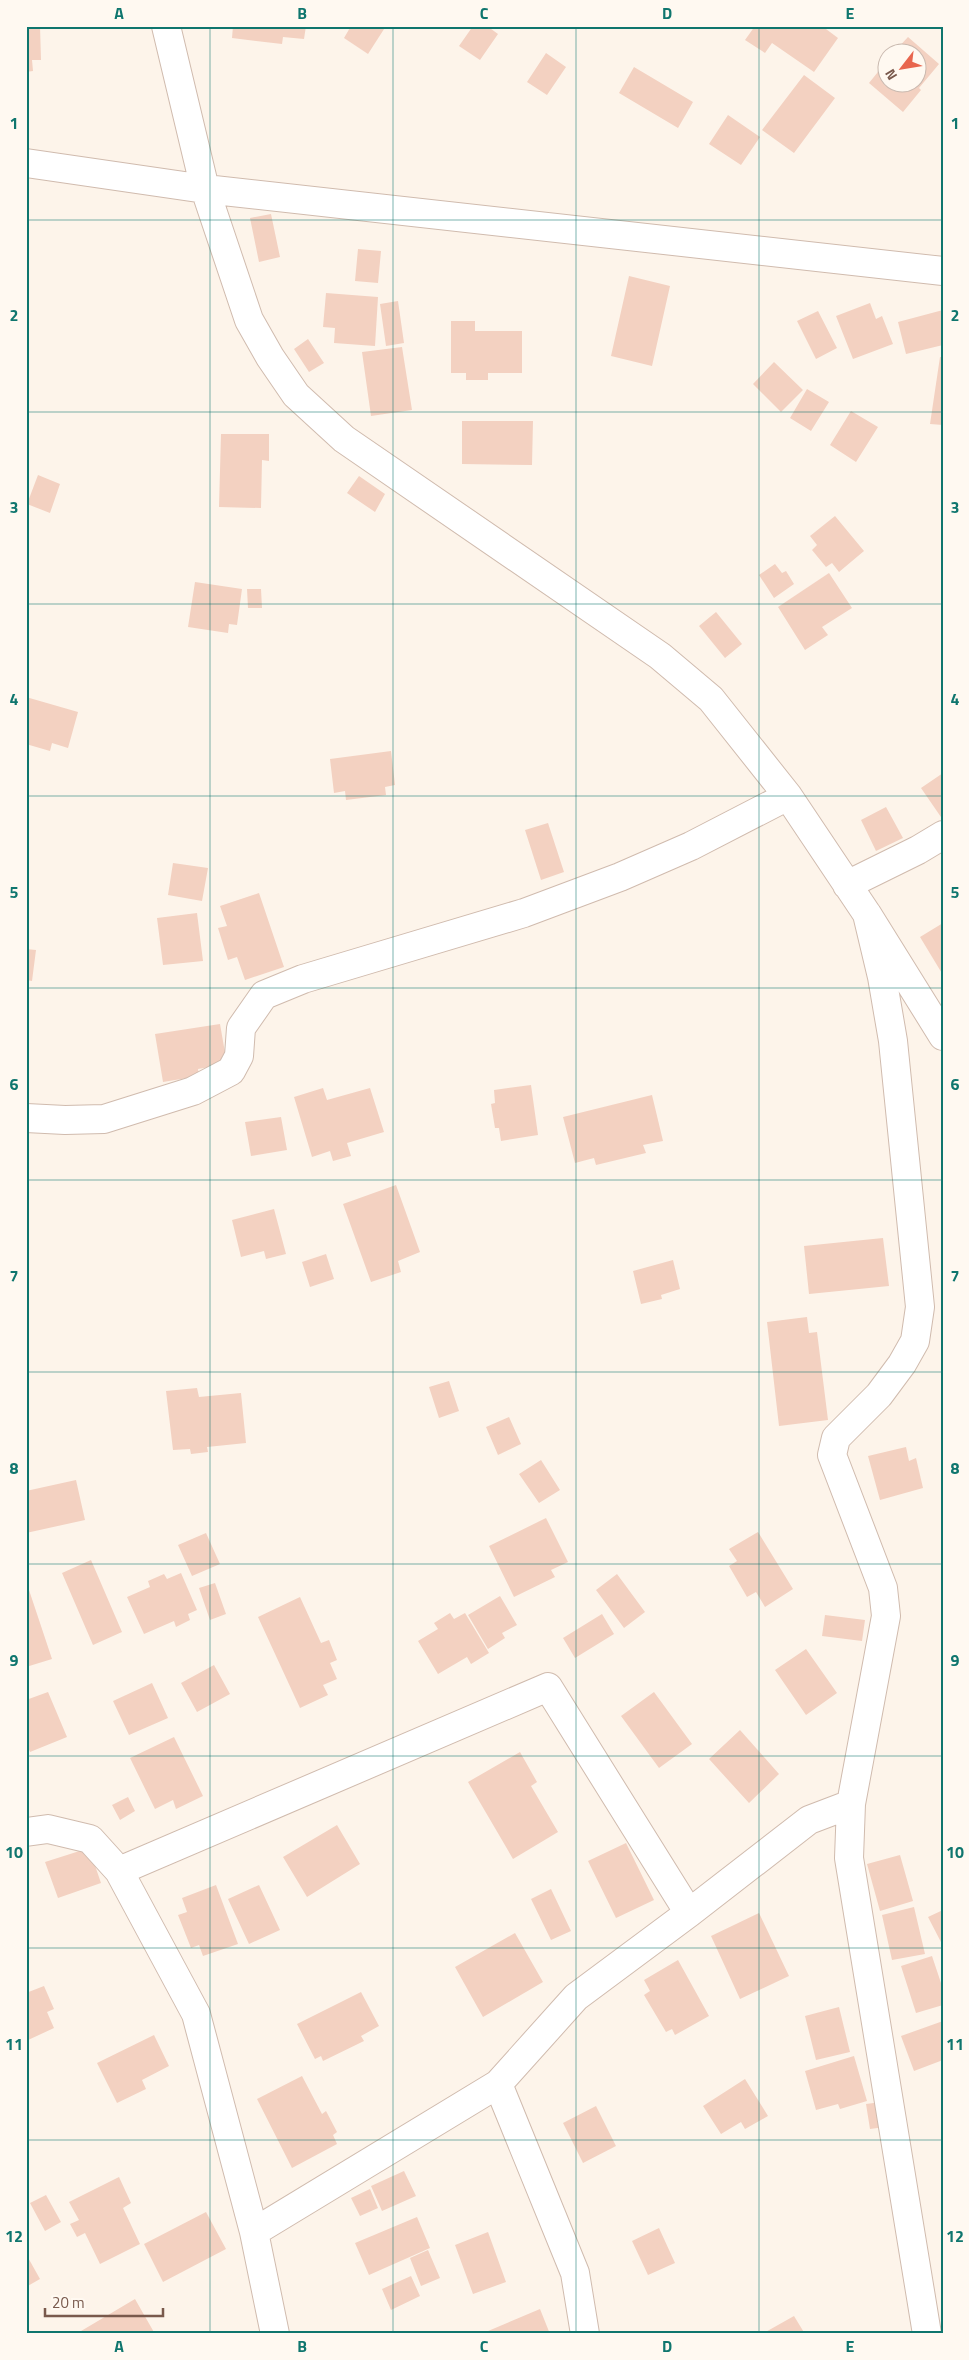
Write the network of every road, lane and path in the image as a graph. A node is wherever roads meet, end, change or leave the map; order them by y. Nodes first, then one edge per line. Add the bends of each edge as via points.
1 (166, 26) edge
2 (26, 163) edge
3 (205, 189) junction
4 (943, 271) edge
5 (788, 796) junction
6 (943, 835) edge
7 (847, 885) junction
8 (867, 914) junction
9 (943, 1036) edge
10 (26, 1118) edge
11 (851, 1804) junction
12 (26, 1832) edge
13 (119, 1871) junction
14 (690, 1913) junction
15 (498, 2084) junction
16 (254, 2232) junction
17 (275, 2334) edge
18 (585, 2334) edge
19 (927, 2334) edge

1 - 3 street
2 - 3 street
3 - 4 street
3 - 5 street via 249,320 296,395 344,439 660,656 711,699
5 - 7 street
5 - 10 street via 620,878 524,913 303,979 264,995 241,1028 239,1056 231,1071 193,1092 104,1119
6 - 7 street
7 - 8 street
8 - 9 street
8 - 11 street via 893,1041 920,1308 915,1341 902,1364 879,1396 836,1438 832,1455 883,1588 886,1616
11 - 14 street via 810,1820
11 - 19 street via 849,1858
12 - 13 street via 48,1829 90,1839
13 - 14 street via 548,1687
13 - 16 street via 196,2014
14 - 15 street via 576,1997
15 - 16 street
15 - 18 street via 574,2273
16 - 17 street

